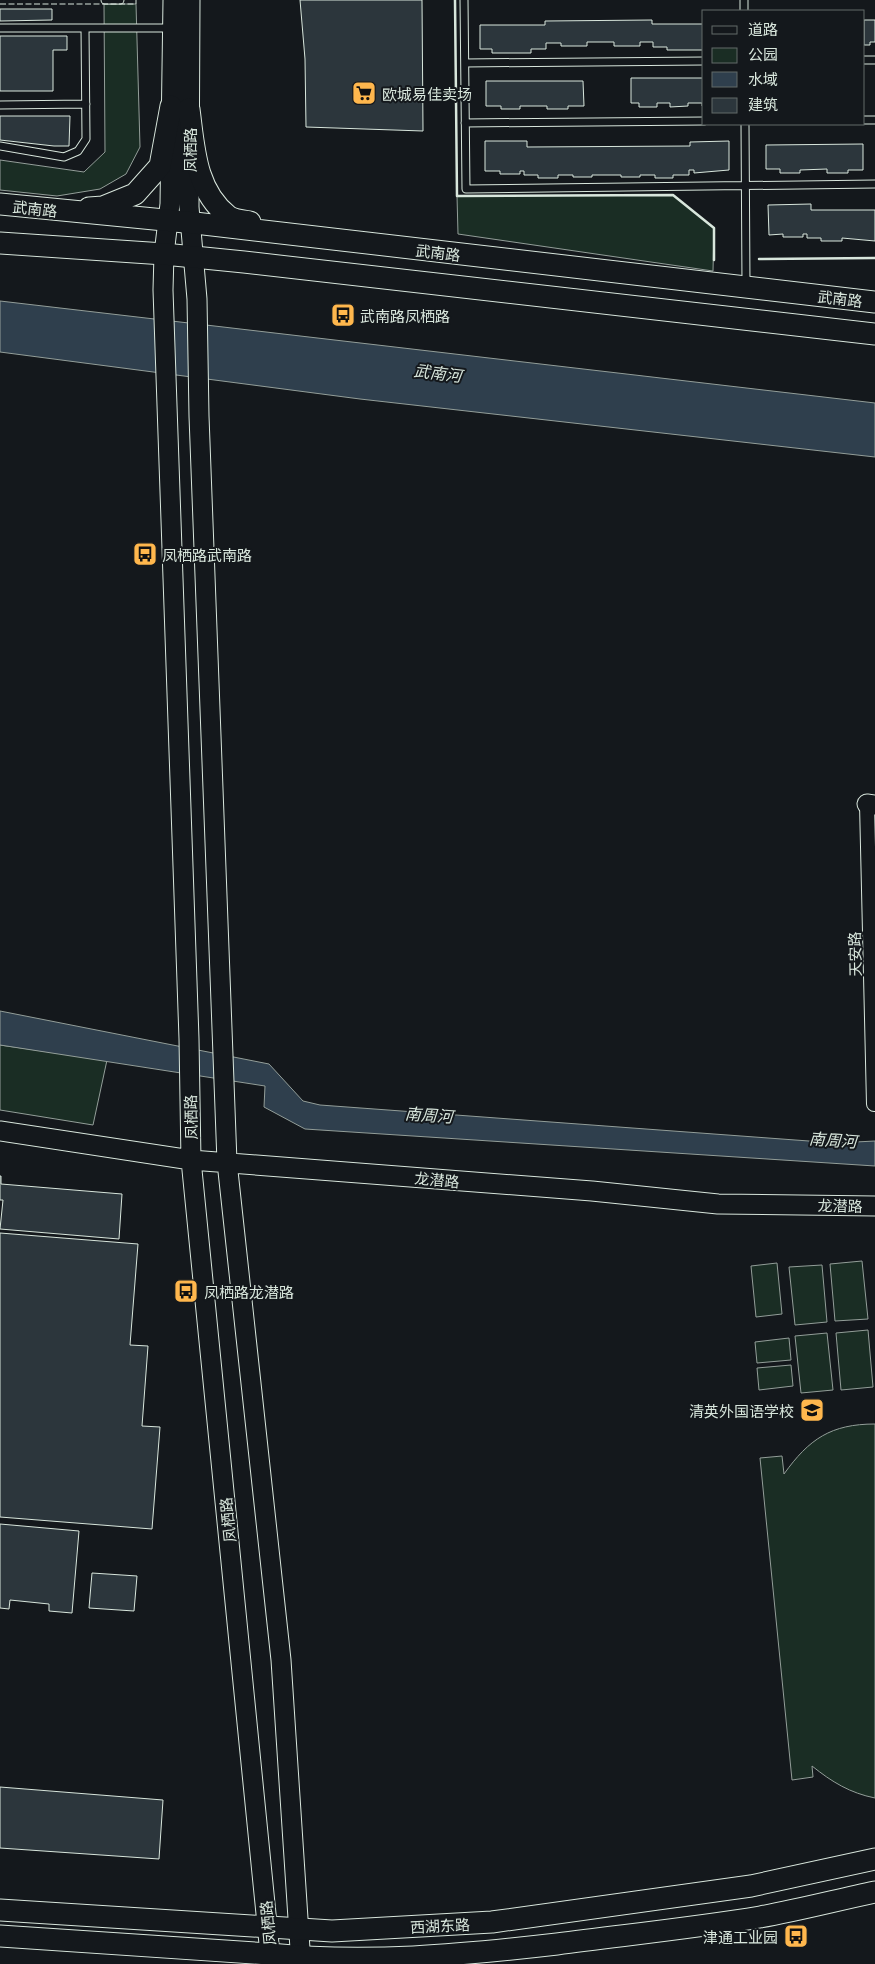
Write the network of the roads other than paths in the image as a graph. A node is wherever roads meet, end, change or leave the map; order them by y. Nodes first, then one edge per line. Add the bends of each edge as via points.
1 (105, 0) edge
2 (120, 0) edge
3 (173, 0) edge
4 (190, 0) edge
5 (464, 0) edge
6 (0, 28) edge
7 (85, 28) junction
8 (172, 28) junction
9 (702, 61) edge
10 (465, 63) junction
11 (86, 104) junction
12 (0, 105) edge
13 (180, 108) junction
14 (702, 121) edge
15 (465, 123) junction
16 (745, 125) edge
17 (0, 146) edge
18 (875, 184) edge
19 (746, 186) junction
20 (0, 204) edge
21 (57, 210) junction
22 (168, 221) junction
23 (190, 223) junction
24 (301, 236) junction
25 (0, 243) edge
26 (164, 254) junction
27 (193, 257) junction
28 (746, 287) junction
29 (875, 302) edge
30 (875, 334) edge
31 (871, 805) edge
32 (872, 919) edge
33 (874, 1104) dead end
34 (0, 1131) edge
35 (191, 1160) junction
36 (227, 1162) junction
37 (875, 1206) edge
38 (875, 1859) edge
39 (875, 1892) edge
40 (0, 1910) edge
41 (268, 1926) junction
42 (298, 1929) junction
43 (0, 1936) edge
44 (270, 1959) edge
45 (301, 1961) edge

1 - 2 lane
3 - 8 main road, 凤栖路
4 - 13 main road, 凤栖路
5 - 10 lane
6 - 7 lane
7 - 8 lane
7 - 11 lane
8 - 13 main road, 凤栖路
9 - 10 lane
10 - 15 lane
11 - 12 lane
11 - 17 lane via 86,139 78,151 64,157
13 - 21 main road via 160,166 136,194 103,207
13 - 22 main road, 凤栖路
13 - 23 main road, 凤栖路
13 - 24 main road via 207,192 229,217
14 - 15 lane
15 - 19 lane via 466,189
16 - 19 lane
18 - 19 lane
19 - 28 lane
20 - 21 main road, 武南路
21 - 22 main road, 武南路
22 - 23 main road, 武南路
22 - 26 main road, 凤栖路
23 - 24 main road, 武南路
23 - 27 main road, 凤栖路
24 - 28 main road, 武南路
25 - 26 main road, 武南路
26 - 27 main road, 武南路
26 - 35 main road, 凤栖路
27 - 30 main road, 武南路
27 - 36 main road, 凤栖路
28 - 29 main road, 武南路
31 - 32 street, 天安路
32 - 33 street, 天安路
34 - 35 main road, 龙潜路
35 - 36 main road, 龙潜路
35 - 41 main road, 凤栖路
36 - 37 main road, 龙潜路 via 718,1204
36 - 42 main road, 凤栖路 via 281,1660
38 - 42 main road, 西湖东路 via 751,1886 492,1922 332,1931
39 - 45 main road, 西湖东路 via 761,1916 493,1951
40 - 41 main road, 西湖东路
41 - 42 main road, 西湖东路
41 - 44 main road, 凤栖路
42 - 45 main road, 凤栖路
43 - 44 main road, 西湖东路
44 - 45 main road, 西湖东路

